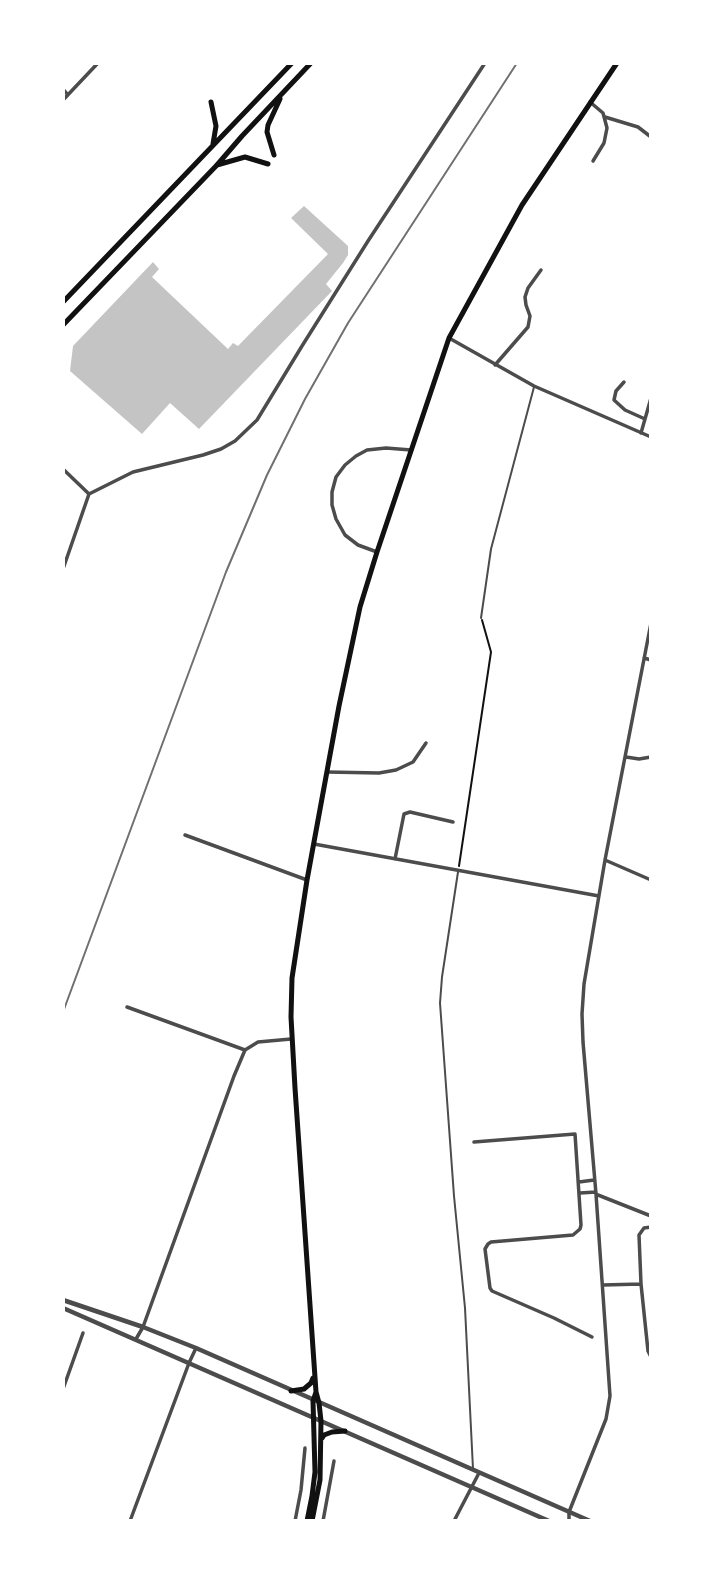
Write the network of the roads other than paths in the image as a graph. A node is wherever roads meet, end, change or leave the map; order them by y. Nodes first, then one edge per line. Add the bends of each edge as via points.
1 (98, 63) edge
2 (292, 63) edge
3 (311, 63) edge
4 (485, 63) edge
5 (617, 63) edge
6 (63, 89) edge
7 (68, 94) junction
8 (281, 96) junction
9 (63, 100) edge
10 (211, 102) dead end
11 (590, 102) junction
12 (605, 117) junction
13 (651, 137) edge
14 (212, 147) junction
15 (274, 155) dead end
16 (593, 161) dead end
17 (268, 163) dead end
18 (217, 165) junction
19 (541, 270) dead end
20 (63, 303) edge
21 (63, 325) edge
22 (449, 338) junction
23 (495, 365) junction
24 (624, 382) dead end
25 (534, 386) junction
26 (651, 398) edge
27 (645, 419) junction
28 (641, 433) junction
29 (651, 437) edge
30 (411, 450) junction
31 (63, 469) edge
32 (89, 494) junction
33 (377, 552) junction
34 (63, 569) edge
35 (481, 618) road end
36 (651, 623) edge
37 (650, 631) edge
38 (644, 658) junction
39 (651, 660) edge
40 (426, 743) dead end
41 (626, 757) junction
42 (650, 757) edge
43 (651, 764) edge
44 (327, 772) junction
45 (453, 822) dead end
46 (185, 835) dead end
47 (314, 845) junction
48 (395, 859) junction
49 (605, 860) junction
50 (458, 871) junction
51 (307, 880) junction
52 (651, 880) edge
53 (599, 896) junction
54 (127, 1007) dead end
55 (293, 1039) junction
56 (245, 1050) junction
57 (474, 1142) dead end
58 (595, 1180) junction
59 (579, 1182) junction
60 (580, 1193) junction
61 (596, 1193) junction
62 (651, 1216) edge
63 (651, 1227) edge
64 (641, 1284) junction
65 (603, 1285) junction
66 (63, 1300) edge
67 (63, 1308) edge
68 (143, 1327) junction
69 (83, 1334) dead end
70 (593, 1337) dead end
71 (136, 1339) junction
72 (196, 1349) junction
73 (651, 1357) edge
74 (189, 1363) junction
75 (315, 1371) junction
76 (63, 1389) edge
77 (291, 1391) junction
78 (316, 1402) junction
79 (313, 1418) junction
80 (321, 1421) junction
81 (345, 1431) junction
82 (321, 1442) junction
83 (304, 1448) dead end
84 (334, 1461) dead end
85 (476, 1472) junction
86 (473, 1488) junction
87 (569, 1512) junction
88 (130, 1521) edge
89 (295, 1521) edge
90 (307, 1521) edge
91 (312, 1521) edge
92 (323, 1521) edge
93 (454, 1521) edge
94 (549, 1521) edge
95 (569, 1521) edge
96 (590, 1521) edge

1 - 7 street
2 - 14 main road
3 - 8 main road
4 - 32 street via 257,420 221,449 133,472
5 - 11 main road
6 - 7 street
7 - 9 street
8 - 15 main road via 267,132
8 - 18 main road
10 - 14 main road via 216,126
11 - 12 street
11 - 22 main road via 522,205
12 - 13 street via 638,127
12 - 16 street via 606,137
14 - 20 main road
17 - 18 main road via 245,157
18 - 21 main road
19 - 23 street via 525,297 528,327
22 - 23 street
22 - 30 main road
23 - 25 street
24 - 27 street via 614,400
25 - 28 street
25 - 35 lane via 491,549
26 - 27 street
27 - 28 street
28 - 29 street
30 - 33 main road
30 - 33 street via 367,450 336,477 332,505 336,519 345,535
31 - 32 street
32 - 34 street
33 - 44 main road via 360,607
36 - 37 street
37 - 38 street
38 - 39 street
38 - 41 street
40 - 44 street via 413,762 396,770
41 - 42 street
41 - 49 street
42 - 43 street
44 - 47 main road
45 - 48 street via 404,814
46 - 51 street
47 - 48 street
47 - 51 main road
48 - 50 street
49 - 52 street
49 - 53 street
50 - 53 street
50 - 85 lane via 440,1003
51 - 55 main road via 292,978
53 - 58 street via 582,1014
54 - 56 street
55 - 56 street via 258,1042
55 - 75 main road
56 - 68 street
57 - 59 street via 575,1134
58 - 59 street
58 - 61 street
59 - 60 street
60 - 61 street
60 - 70 street via 578,1233 491,1241 485,1249 492,1291
61 - 62 street
61 - 65 street
63 - 64 street via 639,1235
64 - 65 street
64 - 73 street
65 - 87 street via 610,1401
66 - 68 street
67 - 71 street
68 - 71 street
68 - 72 street
69 - 76 street
71 - 74 street
72 - 74 street
72 - 77 street
74 - 79 street
74 - 88 street
75 - 77 main road via 308,1387
75 - 78 main road
77 - 78 street
78 - 79 main road
78 - 80 main road
78 - 85 street
79 - 80 street
79 - 90 main road via 315,1472
80 - 81 street
80 - 82 main road
81 - 82 main road via 326,1434
81 - 86 street
82 - 91 main road
83 - 89 street
84 - 92 street
85 - 86 street
85 - 87 street
86 - 93 street
86 - 94 street
87 - 95 street
87 - 96 street

